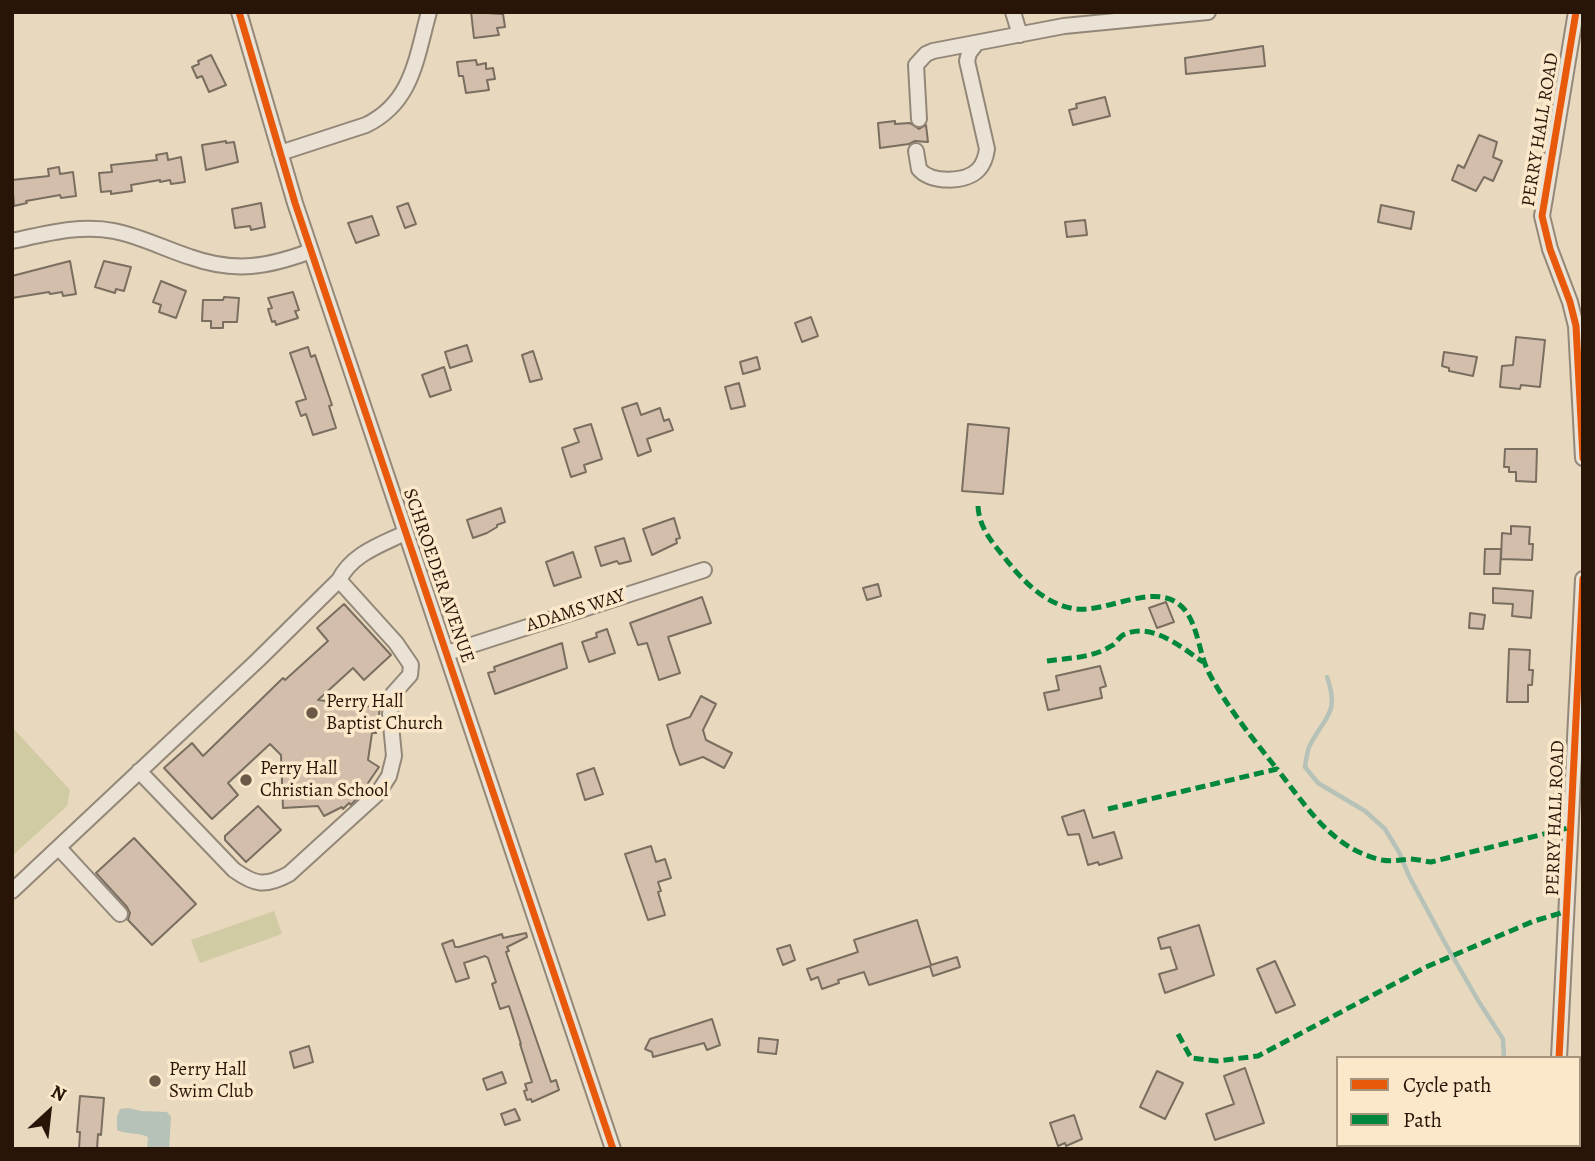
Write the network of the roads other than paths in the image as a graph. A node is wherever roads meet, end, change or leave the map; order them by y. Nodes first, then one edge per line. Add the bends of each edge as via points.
1 (239, 12) edge
2 (429, 12) edge
3 (1013, 12) edge
4 (1209, 12) edge
5 (1576, 12) edge
6 (1020, 35) junction
7 (976, 44) junction
8 (919, 119) dead end
9 (916, 151) dead end
10 (280, 153) junction
11 (12, 241) edge
12 (311, 251) junction
13 (1579, 324) edge
14 (1583, 458) edge
15 (405, 533) junction
16 (704, 570) dead end
17 (1583, 579) edge
18 (339, 580) junction
19 (447, 653) junction
20 (139, 771) junction
21 (1577, 791) edge
22 (59, 848) junction
23 (12, 891) edge
24 (120, 914) dead end
25 (1559, 1056) edge
26 (614, 1149) edge

1 - 10 street, SCHROEDER AVENUE
2 - 10 street via 411,76 397,103 366,125
3 - 6 street
4 - 6 street via 1064,26
5 - 13 street, PERRY HALL ROAD via 1542,216
6 - 7 street
7 - 8 street via 933,51 916,65
7 - 9 street via 967,61 987,149 983,163 971,174 931,179 919,169
10 - 12 street, SCHROEDER AVENUE
11 - 12 street via 75,230 114,230 216,265 239,267 281,262
12 - 15 street, SCHROEDER AVENUE
13 - 14 street, PERRY HALL ROAD
15 - 18 street via 360,555
15 - 19 street, SCHROEDER AVENUE
16 - 19 street, ADAMS WAY
17 - 21 street, PERRY HALL ROAD
18 - 20 street
18 - 20 street via 411,665 410,675 393,694 394,756 378,793 289,874 264,884 234,870
19 - 26 street, SCHROEDER AVENUE
20 - 22 street
21 - 25 street, PERRY HALL ROAD
22 - 23 street
22 - 24 street

